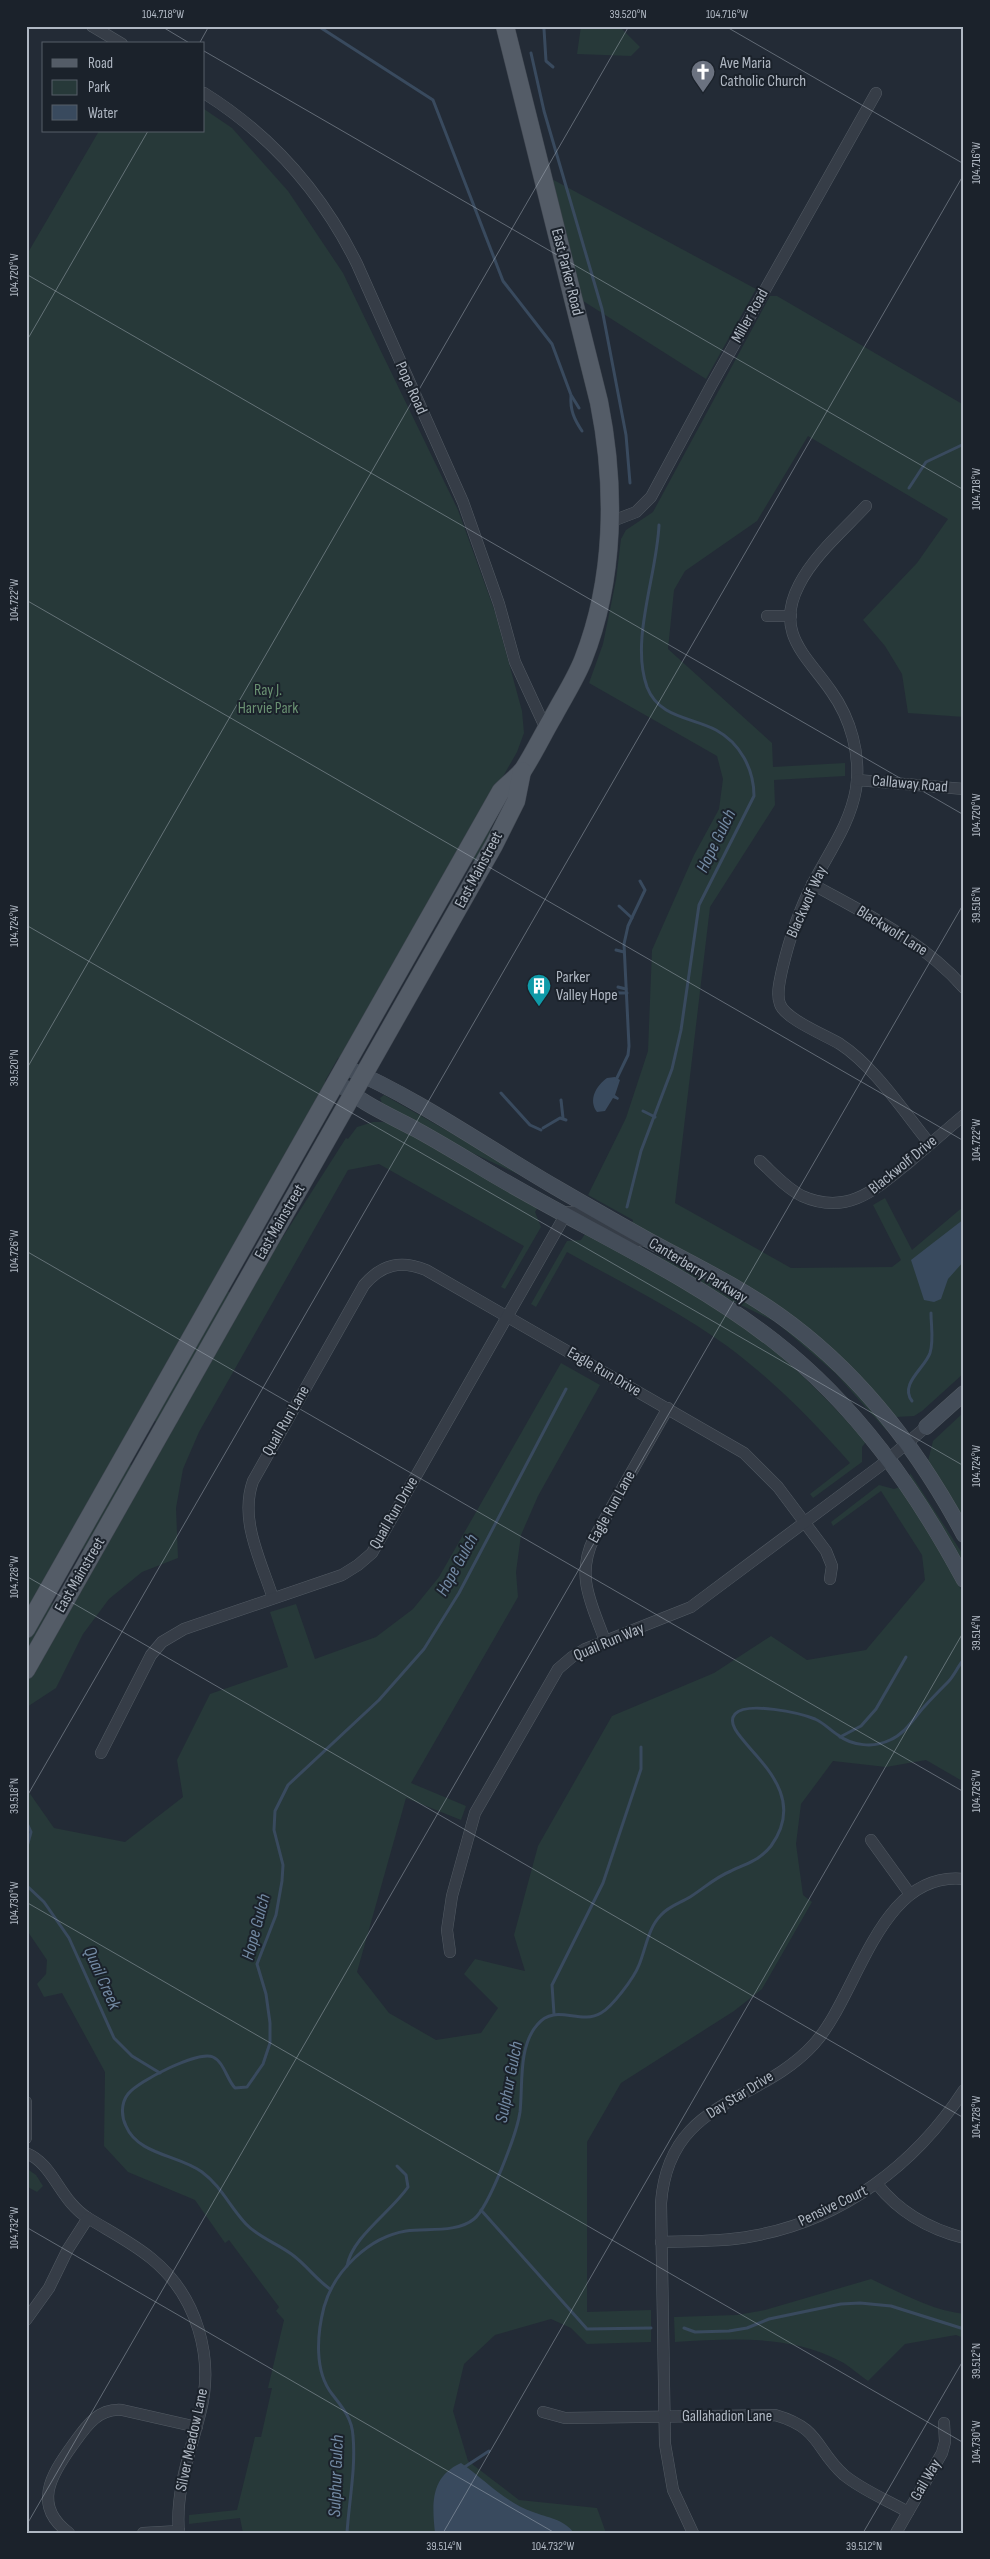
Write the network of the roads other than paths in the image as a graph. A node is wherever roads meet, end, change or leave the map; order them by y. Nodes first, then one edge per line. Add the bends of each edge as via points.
1 (92, 26) edge
2 (505, 26) edge
3 (119, 42) edge
4 (205, 94) edge
5 (876, 94) dead end
6 (866, 506) dead end
7 (610, 522) junction
8 (767, 616) dead end
9 (791, 616) junction
10 (546, 730) junction
11 (522, 770) junction
12 (857, 780) junction
13 (964, 789) edge
14 (812, 884) junction
15 (964, 988) edge
16 (341, 1074) junction
17 (364, 1075) junction
18 (352, 1096) junction
19 (964, 1115) edge
20 (930, 1144) junction
21 (760, 1161) dead end
22 (564, 1216) junction
23 (647, 1240) junction
24 (387, 1252) dead end
25 (390, 1265) junction
26 (507, 1316) junction
27 (964, 1393) edge
28 (668, 1408) junction
29 (926, 1427) joint
30 (907, 1443) junction
31 (889, 1459) junction
32 (805, 1522) junction
33 (964, 1535) edge
34 (830, 1579) dead end
35 (964, 1580) edge
36 (273, 1598) junction
37 (26, 1629) edge
38 (605, 1641) junction
39 (26, 1670) edge
40 (102, 1753) dead end
41 (871, 1840) dead end
42 (964, 1879) edge
43 (910, 1894) junction
44 (450, 1952) dead end
45 (964, 2090) edge
46 (26, 2102) edge
47 (26, 2138) edge
48 (26, 2153) edge
49 (877, 2184) junction
50 (88, 2218) junction
51 (964, 2238) edge
52 (661, 2242) junction
53 (26, 2320) edge
54 (543, 2412) dead end
55 (663, 2416) junction
56 (944, 2423) dead end
57 (197, 2427) junction
58 (908, 2512) junction
59 (179, 2532) edge
60 (69, 2533) edge
61 (143, 2533) edge
62 (693, 2533) edge
63 (896, 2533) edge

1 - 3 street
2 - 7 main road, East Parker Road via 599,402 606,443
4 - 10 street, Pope Road via 264,137 303,180 339,229 463,502 499,604 515,662
5 - 7 street, Miller Road via 651,497 636,512
6 - 9 street, Blackwolf Way via 802,579
7 - 10 main road, East Mainstreet via 604,582 588,644 570,687
8 - 9 street
9 - 12 street, Blackwolf Way via 798,647 832,691 848,720 856,753
10 - 11 main road, East Mainstreet
11 - 16 main road, East Mainstreet via 501,791
11 - 17 main road, East Mainstreet via 516,801 494,845
12 - 13 street, Callaway Road
12 - 14 street, Blackwolf Way via 847,820
14 - 15 street, Blackwolf Lane via 906,937 934,958
14 - 20 street, Blackwolf Way via 785,955 775,1008 849,1051
16 - 17 street, Canterberry Parkway
16 - 18 street, Canterberry Parkway
16 - 37 main road, East Mainstreet
17 - 18 main road, East Mainstreet
17 - 23 street, Canterberry Parkway
18 - 22 street, Canterberry Parkway via 434,1139
18 - 39 main road, East Mainstreet
19 - 20 street, Blackwolf Drive
20 - 21 street, Blackwolf Drive via 873,1192 847,1202 823,1202 802,1196
22 - 23 street via 575,1211 630,1241
22 - 26 street, Quail Run Drive
22 - 31 street, Canterberry Parkway via 699,1290 773,1340 839,1400
23 - 30 street, Canterberry Parkway via 764,1304 793,1325 849,1374
24 - 25 street
25 - 26 street, Eagle Run Drive via 426,1270
25 - 36 street, Quail Run Lane via 364,1285 257,1472 250,1490 247,1506 249,1524
26 - 28 street, Eagle Run Drive
26 - 36 street, Quail Run Drive via 372,1553 342,1575
27 - 29 street
28 - 32 street, Eagle Run Drive via 744,1453 768,1475
28 - 38 street, Eagle Run Lane via 594,1538 586,1560 586,1590
29 - 30 street, Quail Run Way
30 - 31 street, Quail Run Way
30 - 33 street, Canterberry Parkway
31 - 32 street, Quail Run Way
31 - 35 street, Canterberry Parkway via 928,1516
32 - 34 street, Eagle Run Drive via 829,1556
32 - 38 street, Quail Run Way via 691,1607
36 - 40 street, Quail Run Drive via 184,1629 162,1642 146,1664
38 - 44 street, Quail Run Way via 572,1656 555,1672 480,1803 452,1896 447,1930
41 - 43 street
42 - 43 street, Day Star Drive via 936,1881
43 - 52 street, Day Star Drive via 892,1912 814,2043 788,2066 707,2114 678,2146 662,2189
45 - 49 street, Pensive Court via 927,2139
46 - 47 street
48 - 50 street, Silver Meadow Lane via 44,2164 69,2202
49 - 51 street via 906,2213
49 - 52 street, Pensive Court via 827,2212 778,2230 728,2240
50 - 53 street via 49,2288
50 - 57 street, Silver Meadow Lane via 152,2259 185,2297 204,2353 205,2388
52 - 55 street, Day Star Drive
54 - 55 street, Gallahadion Lane via 565,2418
55 - 58 street, Gallahadion Lane via 762,2414 787,2419 809,2431 848,2478
55 - 62 street, Day Star Drive via 671,2481
56 - 58 street, Gail Way via 942,2453
57 - 59 street, Silver Meadow Lane via 182,2486
57 - 60 street via 122,2410 96,2417 56,2468 49,2485 51,2511 57,2523
58 - 63 street, Gail Way
59 - 61 street

